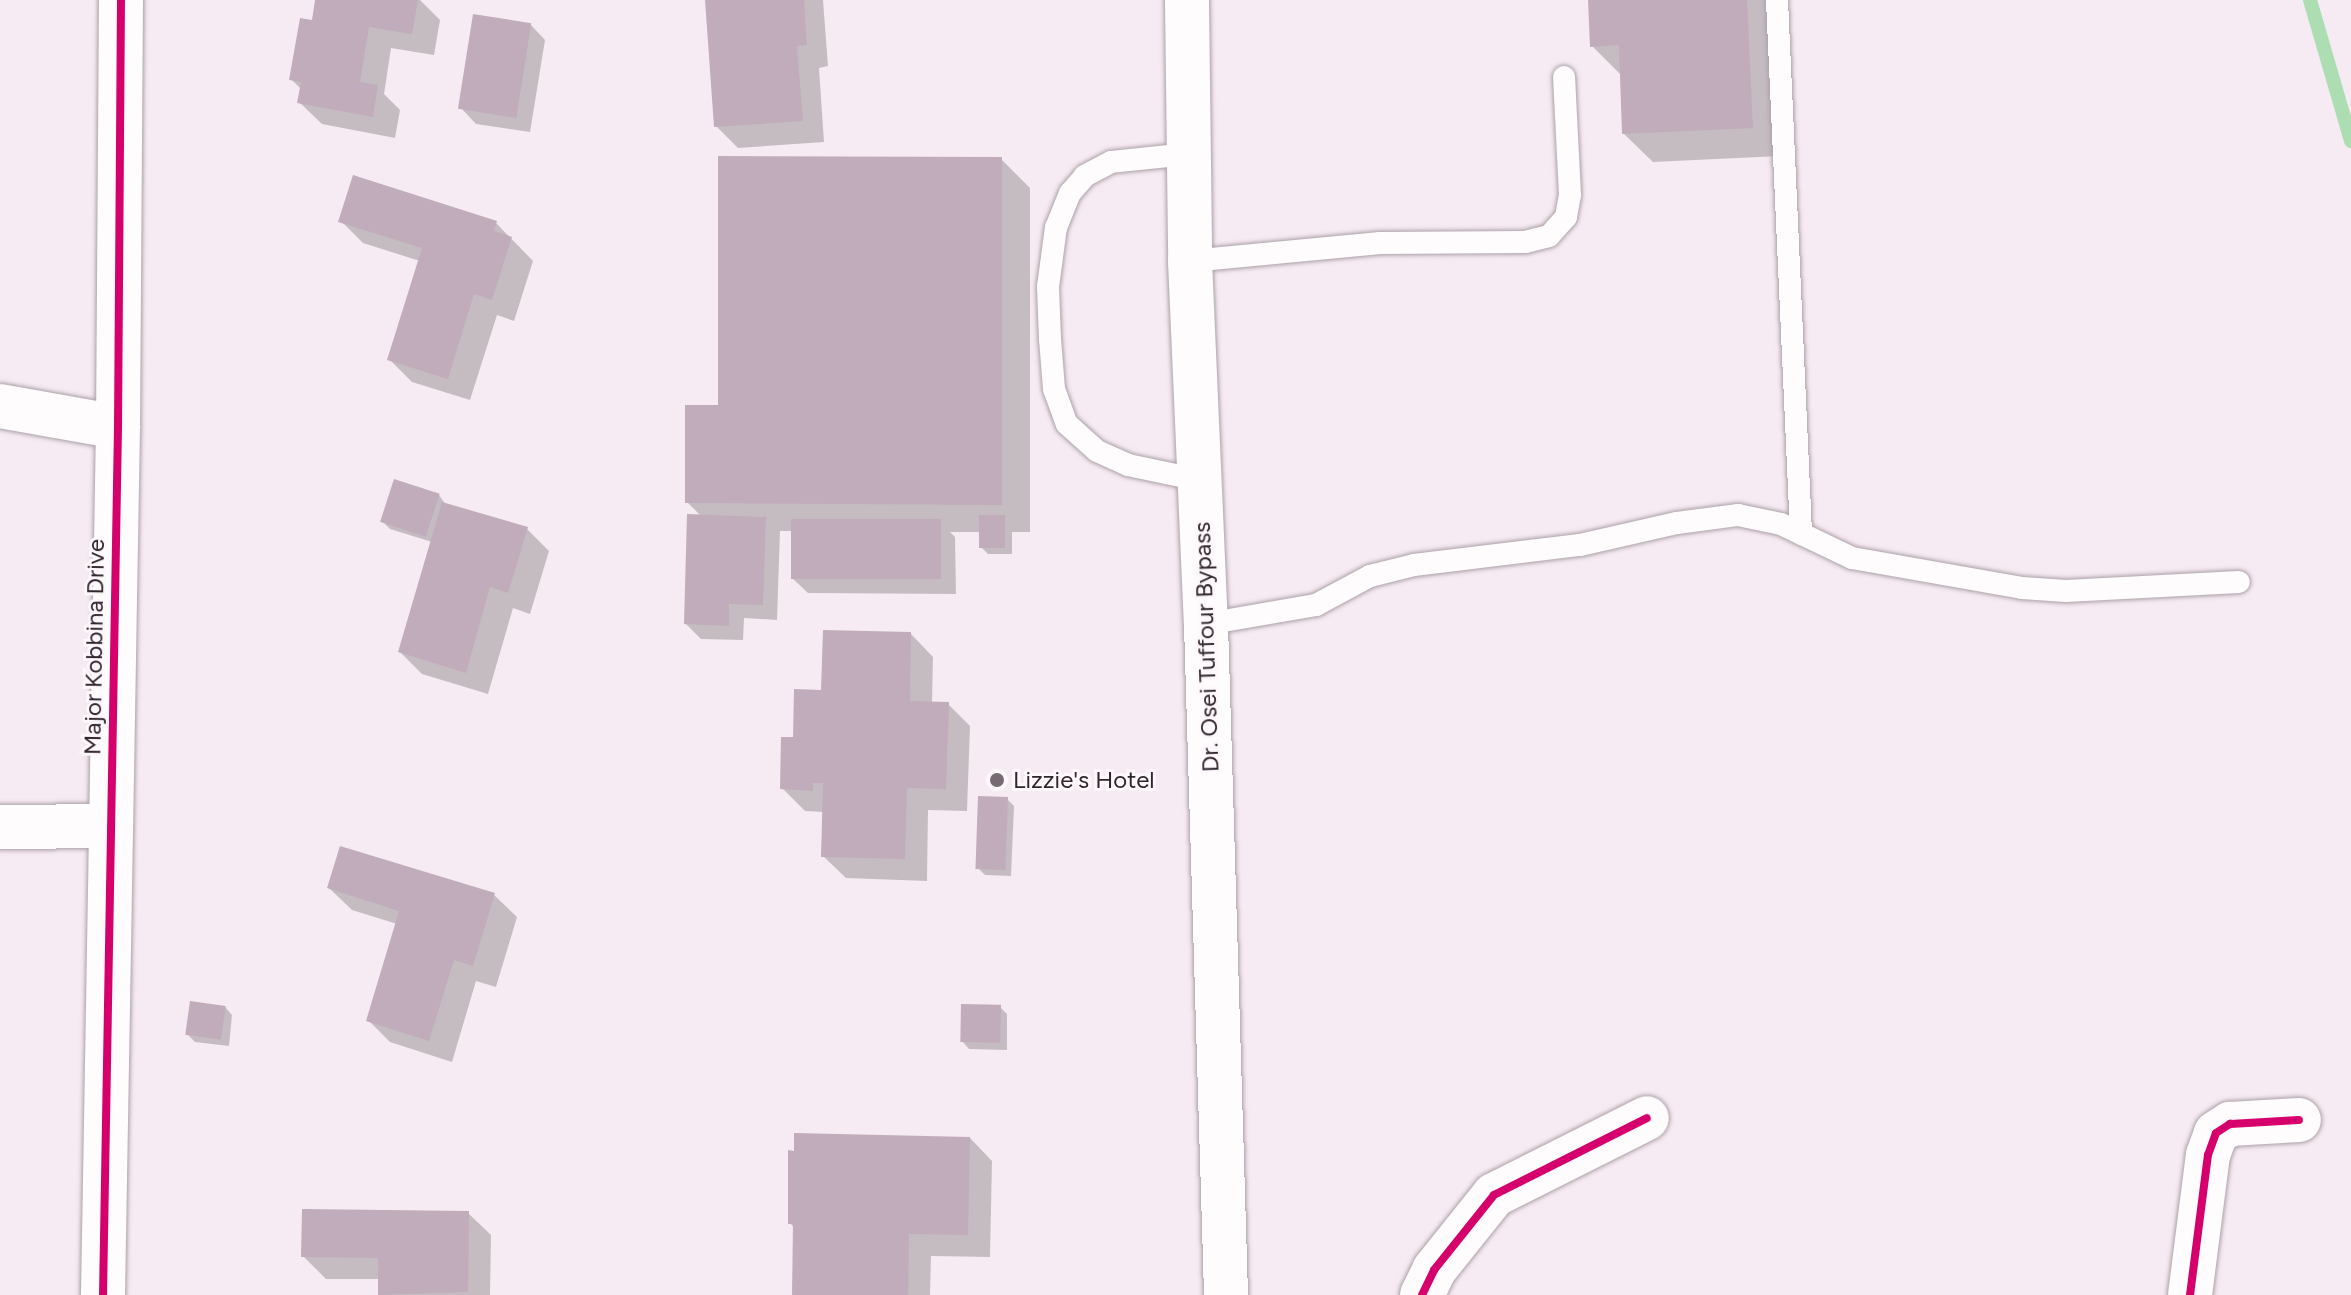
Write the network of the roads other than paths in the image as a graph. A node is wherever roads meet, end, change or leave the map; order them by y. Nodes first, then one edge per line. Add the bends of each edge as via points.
1 (121, 0) edge
2 (1187, 0) edge
3 (1777, 0) edge
4 (1564, 77) dead end
5 (1188, 154) junction
6 (1190, 261) junction
7 (0, 406) edge
8 (118, 427) junction
9 (1199, 480) junction
10 (1801, 533) junction
11 (2239, 582) dead end
12 (1206, 624) junction
13 (111, 826) junction
14 (0, 827) edge
15 (1647, 1118) dead end
16 (2299, 1120) dead end
17 (103, 1295) edge
18 (1226, 1295) edge
19 (1422, 1295) edge
20 (2190, 1295) edge

1 - 8 main road, Major Kobbina Drive
2 - 5 main road, Dr. Osei Tuffour Bypass
3 - 10 lane
4 - 6 lane via 1570,195 1566,217 1549,236 1525,242 1380,243
5 - 6 main road, Dr. Osei Tuffour Bypass
5 - 9 lane via 1111,162 1085,176 1070,193 1056,227 1048,287 1054,389 1067,424 1097,451 1128,465
6 - 9 main road, Dr. Osei Tuffour Bypass
7 - 8 main road
8 - 13 main road, Major Kobbina Drive
9 - 12 main road, Dr. Osei Tuffour Bypass
10 - 11 lane via 1852,558 2022,588 2066,591
10 - 12 lane via 1760,517 1738,515 1677,523 1596,542 1414,565 1370,576 1316,605
12 - 18 main road, Dr. Osei Tuffour Bypass
13 - 14 main road
13 - 17 main road, Major Kobbina Drive
15 - 19 main road via 1494,1195 1434,1270
16 - 20 main road via 2230,1124 2216,1133 2208,1155

